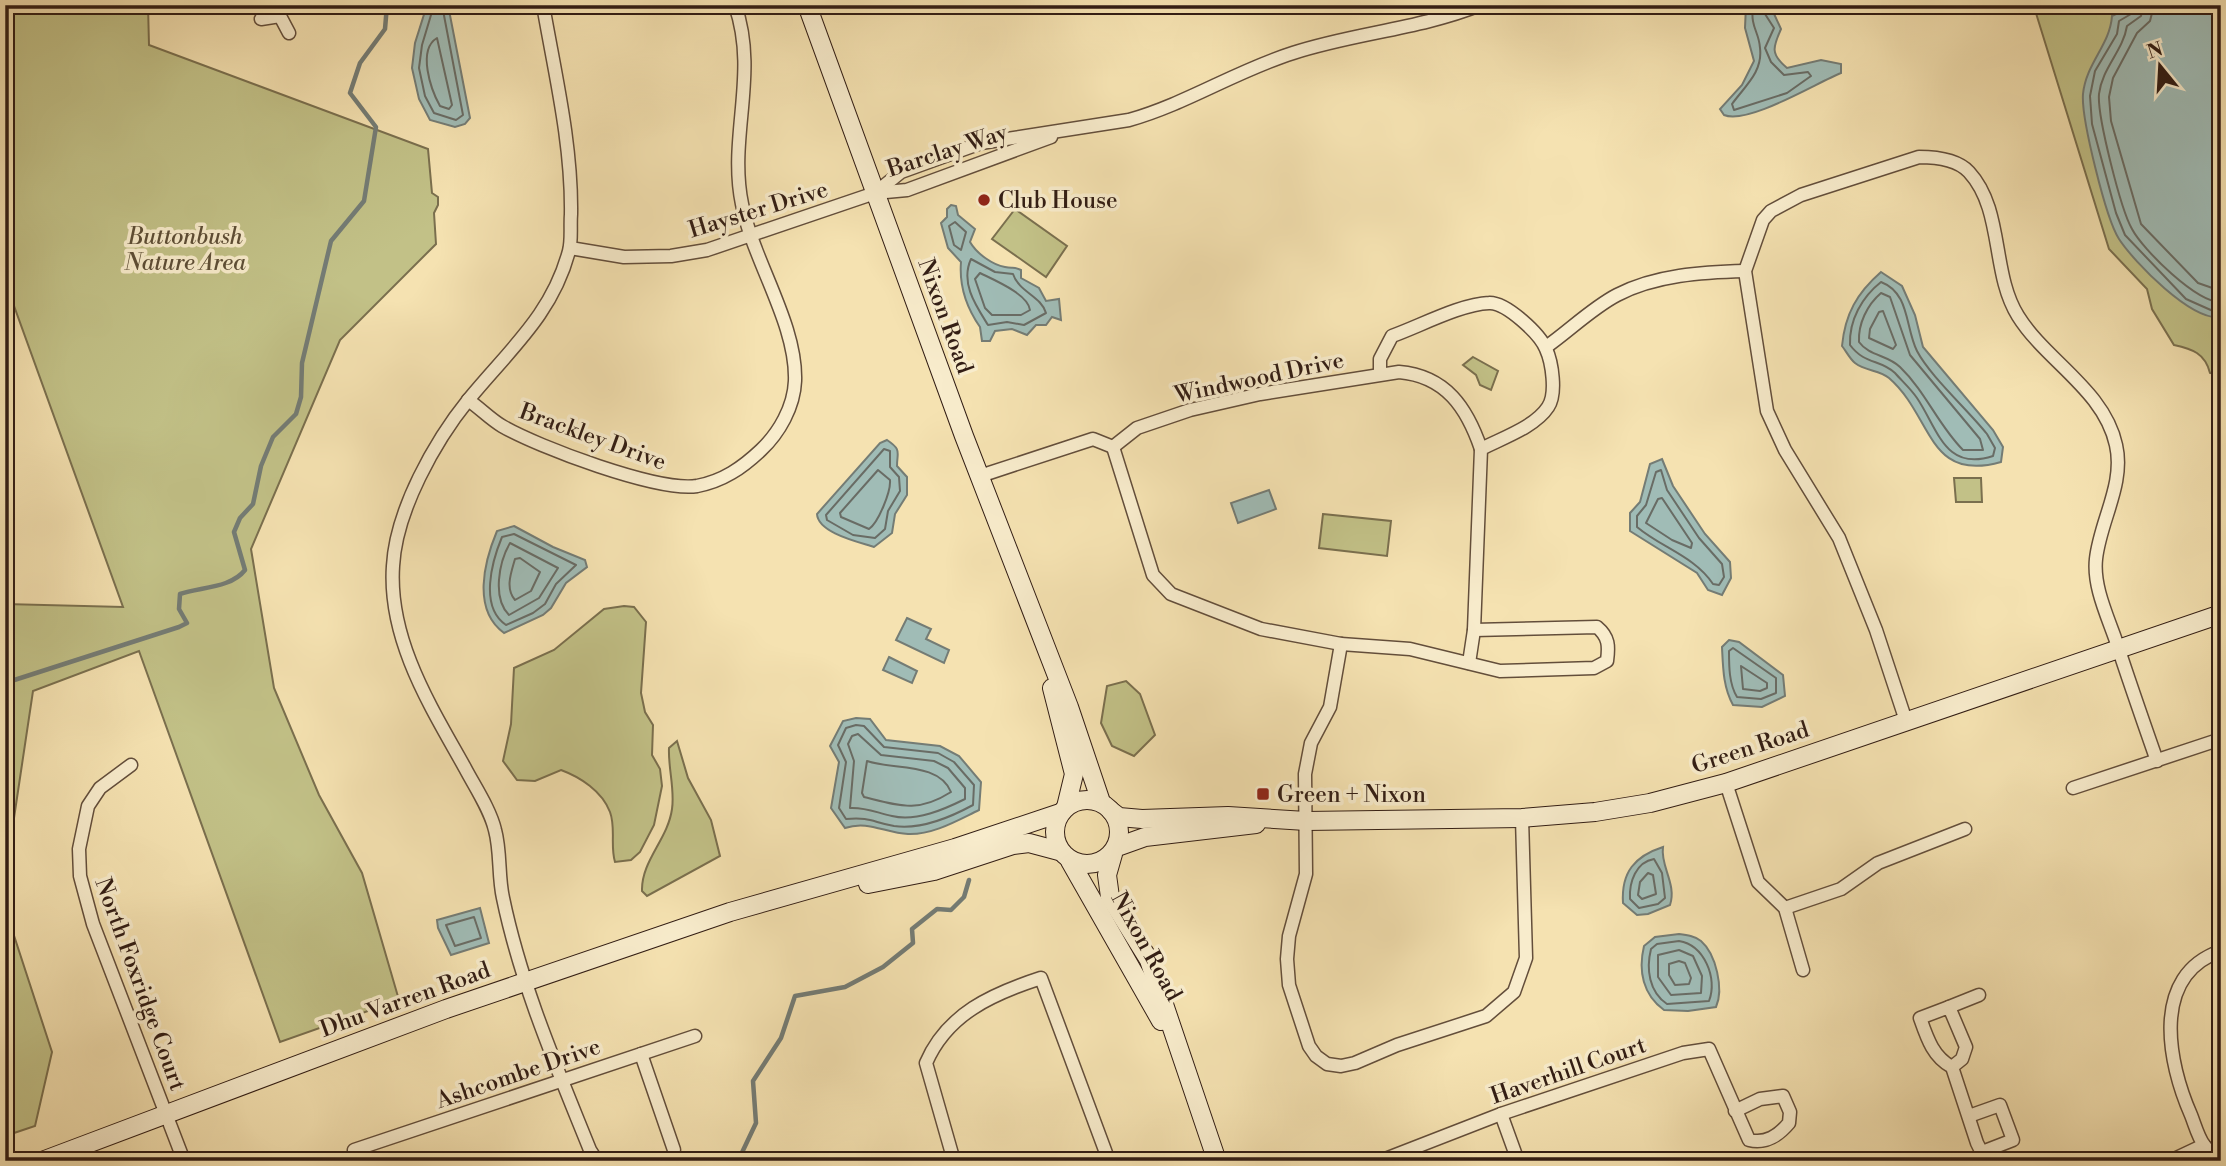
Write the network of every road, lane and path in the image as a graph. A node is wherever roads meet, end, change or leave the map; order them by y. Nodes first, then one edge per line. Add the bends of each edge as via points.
1 (543, 5) edge
2 (735, 5) edge
3 (807, 5) edge
4 (1480, 5) edge
5 (280, 11) edge
6 (261, 19) dead end
7 (289, 33) dead end
8 (1077, 126) junction
9 (875, 193) junction
10 (750, 233) junction
11 (570, 248) junction
12 (1745, 271) junction
13 (1546, 347) junction
14 (1380, 374) junction
15 (468, 400) junction
16 (1113, 447) junction
17 (1481, 449) junction
18 (980, 476) junction
19 (2221, 614) edge
20 (1474, 630) junction
21 (1042, 643) junction
22 (1341, 644) junction
23 (2119, 649) junction
24 (1469, 663) junction
25 (1906, 721) junction
26 (2221, 739) edge
27 (2157, 761) junction
28 (131, 765) dead end
29 (1726, 783) junction
30 (2073, 788) dead end
31 (1106, 806) junction
32 (1063, 810) junction
33 (1522, 818) junction
34 (1273, 820) junction
35 (1306, 821) junction
36 (1965, 829) dead end
37 (1115, 851) junction
38 (1065, 856) junction
39 (789, 897) junction
40 (1785, 908) junction
41 (2221, 951) edge
42 (1802, 970) dead end
43 (525, 982) junction
44 (1979, 995) dead end
45 (1949, 1007) junction
46 (695, 1036) dead end
47 (641, 1054) junction
48 (1180, 1055) junction
49 (1952, 1067) junction
50 (562, 1080) junction
51 (1735, 1111) junction
52 (166, 1112) junction
53 (1501, 1114) junction
54 (1969, 1116) junction
55 (2204, 1145) junction
56 (354, 1150) dead end
57 (674, 1150) dead end
58 (1984, 1157) edge
59 (2221, 1160) edge
60 (42, 1161) edge
61 (184, 1161) edge
62 (597, 1161) edge
63 (954, 1161) edge
64 (1110, 1161) edge
65 (1217, 1161) edge
66 (1380, 1161) edge
67 (1518, 1161) edge
68 (2170, 1161) edge

1 - 11 street via 564,121
2 - 10 street, Brackley Drive via 747,59 738,163
3 - 9 main road, Nixon Road
4 - 8 street, Barclay Way via 1436,20 1285,55 1152,113 1117,123
5 - 6 street
5 - 7 street
8 - 9 street, Barclay Way via 907,190
8 - 9 street, Barclay Way via 981,143 901,172
9 - 10 street, Hayster Drive
9 - 18 main road, Nixon Road
10 - 11 street, Hayster Drive via 707,250 671,256 624,257
10 - 15 street, Brackley Drive via 783,324 795,380 790,406 779,426 739,469 718,481 695,486 642,481 512,431
11 - 15 street via 554,296 533,327
12 - 13 street via 1660,280 1616,295
12 - 23 street via 1763,220 1801,195 1919,157 1952,162 1968,170 1988,210 2016,314 2077,381 2111,428 2117,447 2117,473 2096,559 2099,591
12 - 25 street via 1767,411 1785,450 1839,538
13 - 14 street, Windwood Drive via 1509,310 1492,303 1477,305 1392,335 1380,359
13 - 17 street via 1550,404 1539,418
14 - 16 street, Windwood Drive via 1190,410 1137,428
14 - 17 street, Windwood Drive via 1420,374 1439,384 1464,410
15 - 43 street via 416,485 393,566 396,604 402,638 418,681 495,829 502,897
16 - 18 street via 1093,439
16 - 22 street via 1153,575 1171,594 1261,629
17 - 20 street, Windwood Drive
18 - 21 main road, Nixon Road
19 - 23 main road, Green Road
20 - 24 street, Windwood Drive
20 - 24 street via 1597,627 1609,646 1607,661 1594,668 1500,671
21 - 31 main road, Nixon Road
21 - 32 main road, Nixon Road via 1074,774
22 - 24 street via 1410,649
22 - 35 street via 1330,707 1311,743 1305,775
23 - 25 main road, Green Road
23 - 27 street
25 - 29 main road, Green Road
26 - 27 street
27 - 30 street
28 - 52 street, North Foxridge Court via 100,788 88,806 79,849 80,876 93,924
29 - 33 main road, Green Road via 1650,803
29 - 40 street via 1758,882
31 - 32 main road via 1088,799
31 - 34 main road, Green Road via 1119,817 1142,819 1228,816
31 - 37 main road via 1118,830
32 - 38 main road via 1055,833
32 - 39 main road, Dhu Varren Road
33 - 35 main road, Green Road
33 - 35 street via 1526,958 1514,992 1486,1016 1341,1066 1327,1064 1309,1046 1289,985 1289,936 1306,874
34 - 35 main road, Green Road
34 - 37 main road, Green Road via 1231,830 1145,837
36 - 40 street via 1878,863 1841,888
37 - 38 main road via 1092,864
37 - 48 main road, Nixon Road via 1107,875 1110,897 1149,960
38 - 39 main road, Dhu Varren Road via 1044,845 1013,845 934,871
38 - 48 main road, Nixon Road
39 - 43 main road, Dhu Varren Road via 730,912
40 - 42 street
41 - 55 street via 2189,970 2170,1010 2170,1052
43 - 50 street
43 - 52 main road, Dhu Varren Road
44 - 45 street
45 - 49 street via 1966,1047 1962,1059
45 - 49 street via 1920,1018 1934,1051
46 - 47 street, Ashcombe Drive
47 - 50 street, Ashcombe Drive
47 - 57 street
48 - 65 main road, Nixon Road
49 - 54 street
50 - 56 street, Ashcombe Drive
50 - 62 street
51 - 51 street, Haverhill Court via 1749,1140 1759,1143 1789,1123 1783,1096 1760,1099
51 - 53 street, Haverhill Court via 1709,1049 1683,1053
52 - 60 main road, Dhu Varren Road
52 - 61 street, North Foxridge Court
53 - 66 street, Haverhill Court
53 - 67 street
54 - 58 street
54 - 58 street via 2000,1105 2013,1140
55 - 59 street
55 - 68 street
63 - 64 street via 926,1063 935,1042 977,1004 1041,978

